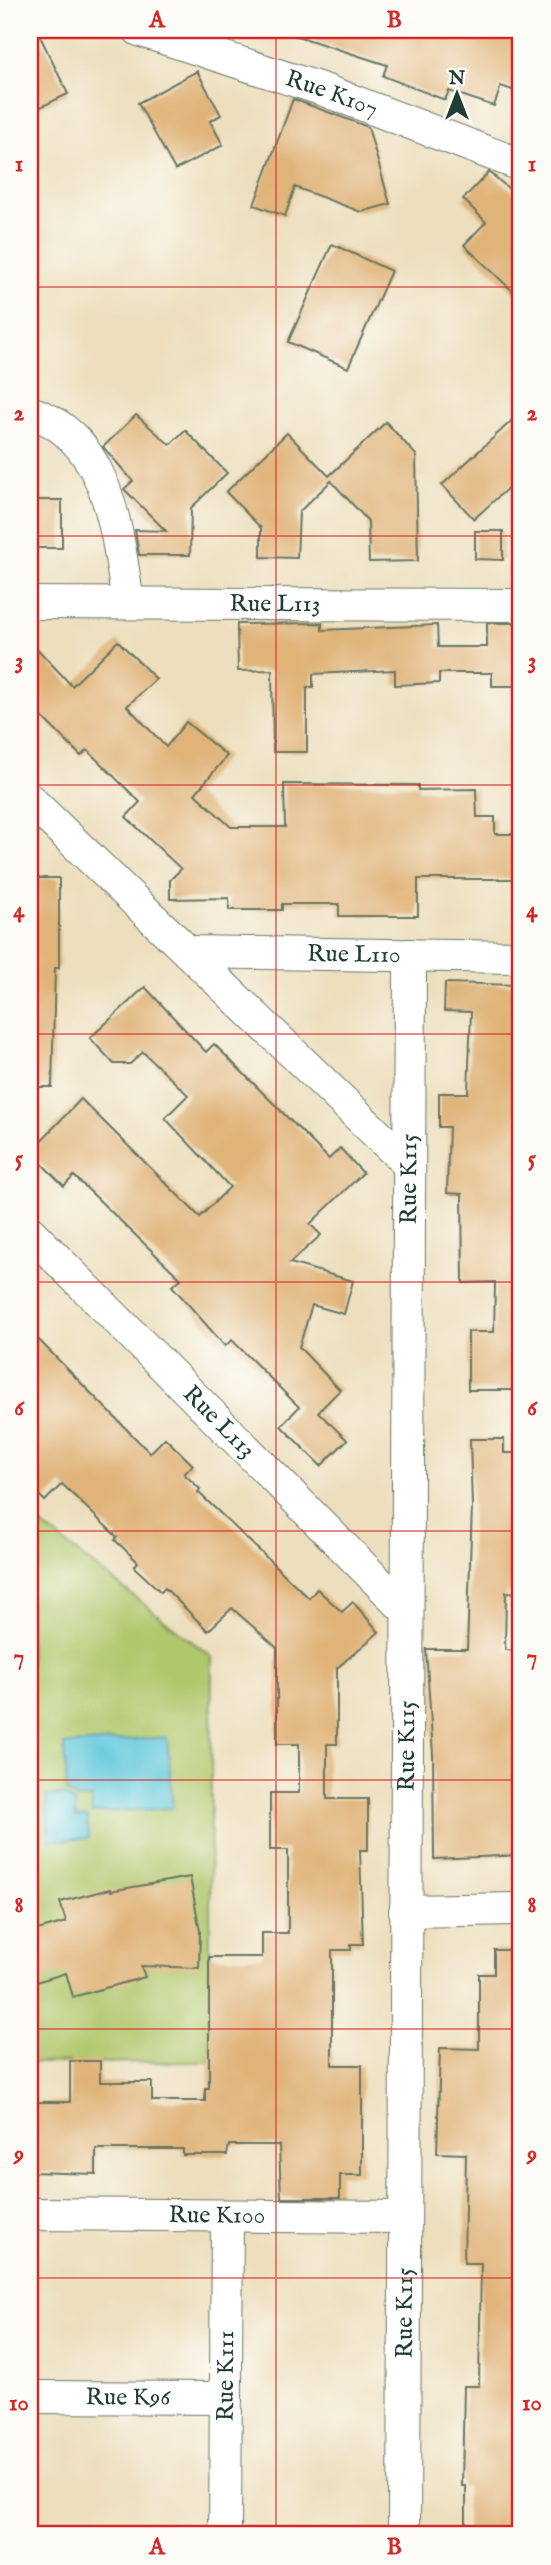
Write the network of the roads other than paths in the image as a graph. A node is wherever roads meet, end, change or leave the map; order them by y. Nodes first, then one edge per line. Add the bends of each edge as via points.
1 (139, 30) edge
2 (521, 165) edge
3 (30, 412) edge
4 (30, 603) edge
5 (128, 603) junction
6 (521, 605) edge
7 (30, 800) edge
8 (188, 952) junction
9 (410, 955) junction
10 (521, 957) edge
11 (409, 1165) junction
12 (30, 1232) edge
13 (407, 1611) junction
14 (521, 1909) edge
15 (405, 1911) junction
16 (30, 2214) edge
17 (227, 2216) junction
18 (405, 2217) junction
19 (30, 2397) edge
20 (226, 2398) junction
21 (225, 2535) edge
22 (404, 2535) edge

1 - 2 street, Rue K107 via 324,90
3 - 5 street via 73,438 95,466 114,513
4 - 5 street, Rue L113
5 - 6 street, Rue L113
7 - 8 street
8 - 9 street, Rue L110
8 - 11 street
9 - 10 street, Rue L110
9 - 11 street, Rue K115
11 - 13 street, Rue K115
12 - 13 street, Rue L113
13 - 15 street, Rue K115
14 - 15 street
15 - 18 street, Rue K115
16 - 17 street, Rue K100
17 - 18 street, Rue K100
17 - 20 street, Rue K111
18 - 22 street, Rue K115
19 - 20 street, Rue K96
20 - 21 street, Rue K111

